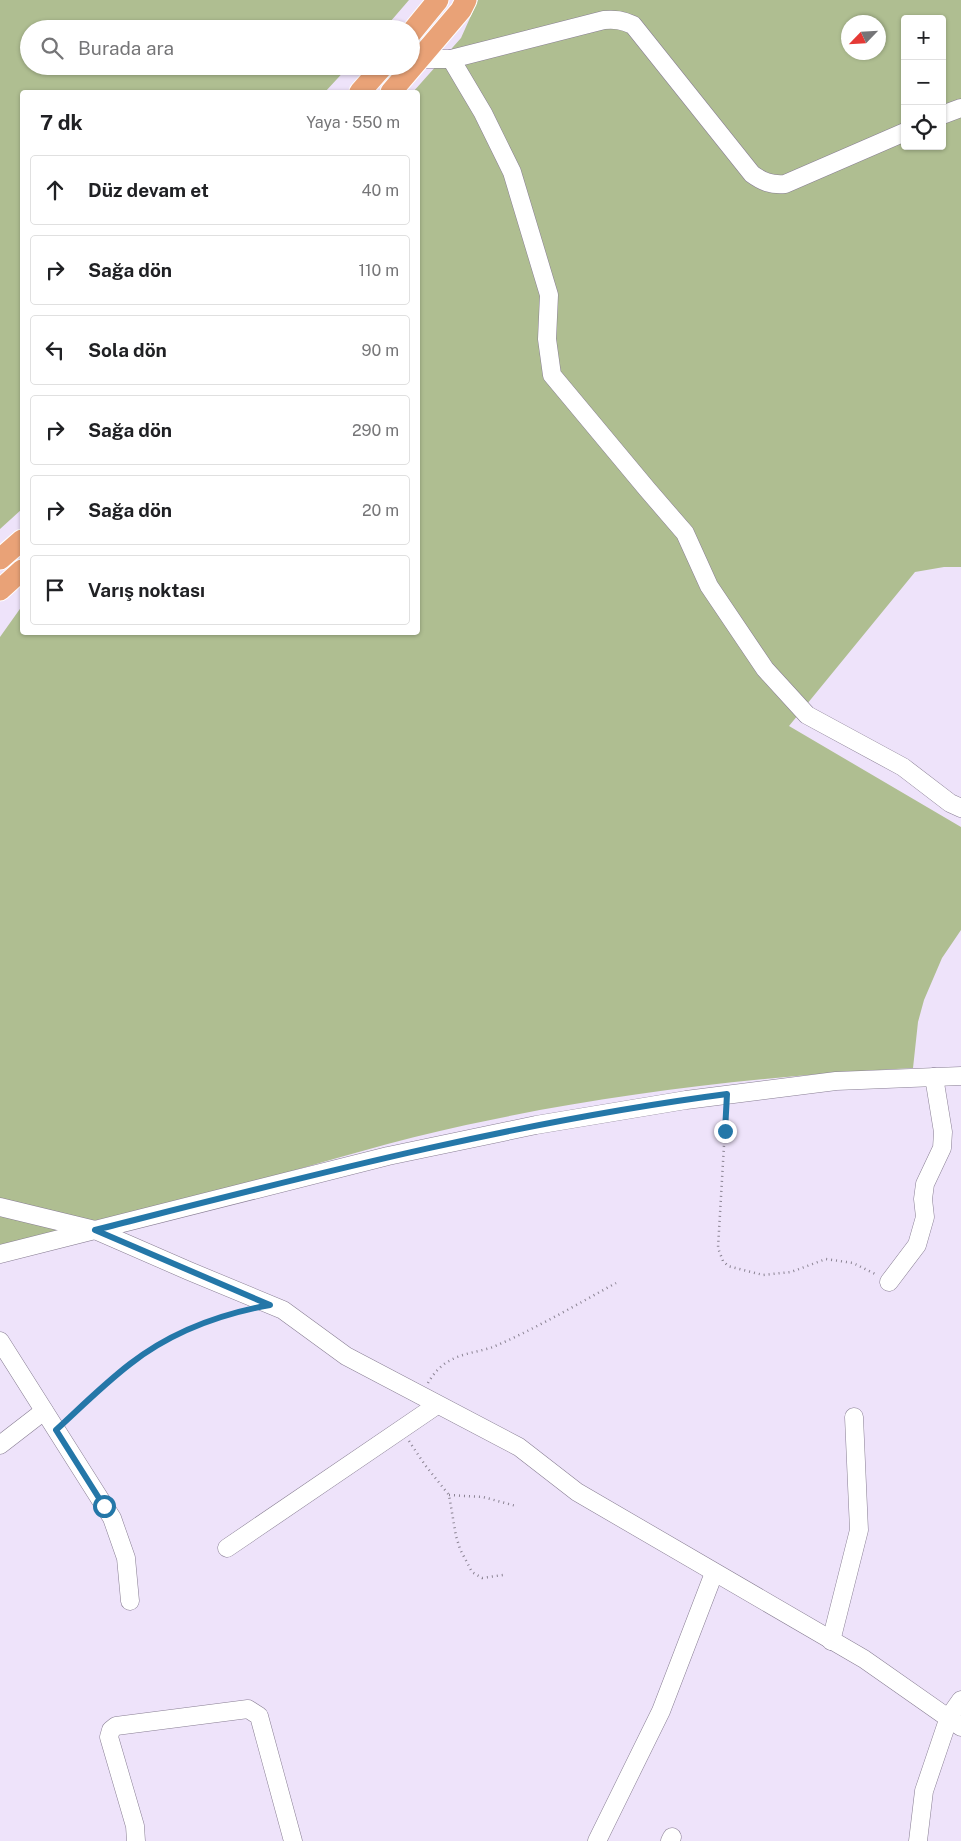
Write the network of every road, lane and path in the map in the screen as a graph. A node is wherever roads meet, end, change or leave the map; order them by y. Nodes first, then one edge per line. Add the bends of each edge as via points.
1 (438, 0) edge
2 (466, 0) edge
3 (420, 21) edge
4 (420, 59) joint
5 (451, 59) junction
6 (375, 75) edge
7 (406, 75) edge
8 (362, 90) edge
9 (393, 90) edge
10 (961, 108) edge
11 (946, 114) edge
12 (901, 134) edge
13 (20, 542) edge
14 (0, 559) edge
15 (20, 572) edge
16 (0, 590) edge
17 (961, 808) edge
18 (961, 1076) edge
19 (934, 1077) junction
20 (727, 1094) junction
21 (0, 1207) edge
22 (95, 1230) junction
23 (0, 1254) edge
24 (889, 1282) joint
25 (616, 1283) dead end
26 (270, 1305) junction
27 (0, 1341) edge
28 (430, 1402) junction
29 (44, 1411) junction
30 (854, 1416) dead end
31 (56, 1430) junction
32 (402, 1430) junction
33 (0, 1445) edge
34 (449, 1495) junction
35 (516, 1506) dead end
36 (227, 1548) dead end
37 (714, 1573) junction
38 (503, 1575) dead end
39 (130, 1601) dead end
40 (831, 1640) junction
41 (961, 1700) edge
42 (955, 1722) edge
43 (136, 1841) edge
44 (293, 1841) edge
45 (597, 1841) edge
46 (918, 1841) edge

1 - 3 main road
2 - 4 main road
4 - 5 street
5 - 12 street via 604,20 623,21 632,25 752,174 773,185 785,184
5 - 17 street via 483,113 512,172 549,295 547,339 552,375 685,532 708,586 765,669 807,715 903,767
6 - 8 main road
7 - 9 main road
10 - 11 street
13 - 14 main road
15 - 16 main road
18 - 19 street
19 - 20 street via 836,1080
19 - 24 street via 943,1132 942,1148 925,1184 925,1217 917,1245
20 - 22 street via 536,1126 397,1154
20 - 24 path via 718,1248 723,1261 735,1269 763,1275 791,1272 826,1259 853,1263
21 - 22 street
22 - 23 street
22 - 26 street
25 - 28 path via 492,1347 447,1362 430,1379
26 - 28 street via 283,1310 346,1356
26 - 31 path via 228,1314 168,1339 130,1364
27 - 29 street
28 - 32 street
28 - 37 street via 519,1447 577,1492
29 - 31 street
29 - 33 street
30 - 40 street via 859,1530
31 - 39 street via 112,1518 126,1558
32 - 34 path
32 - 36 street
34 - 35 path via 483,1497
34 - 38 path via 456,1536 472,1572 482,1578
37 - 40 street
37 - 45 street via 661,1711
40 - 42 street
41 - 42 street
42 - 46 street via 924,1791
43 - 44 street via 135,1826 110,1737 111,1730 116,1726 248,1709 259,1716

